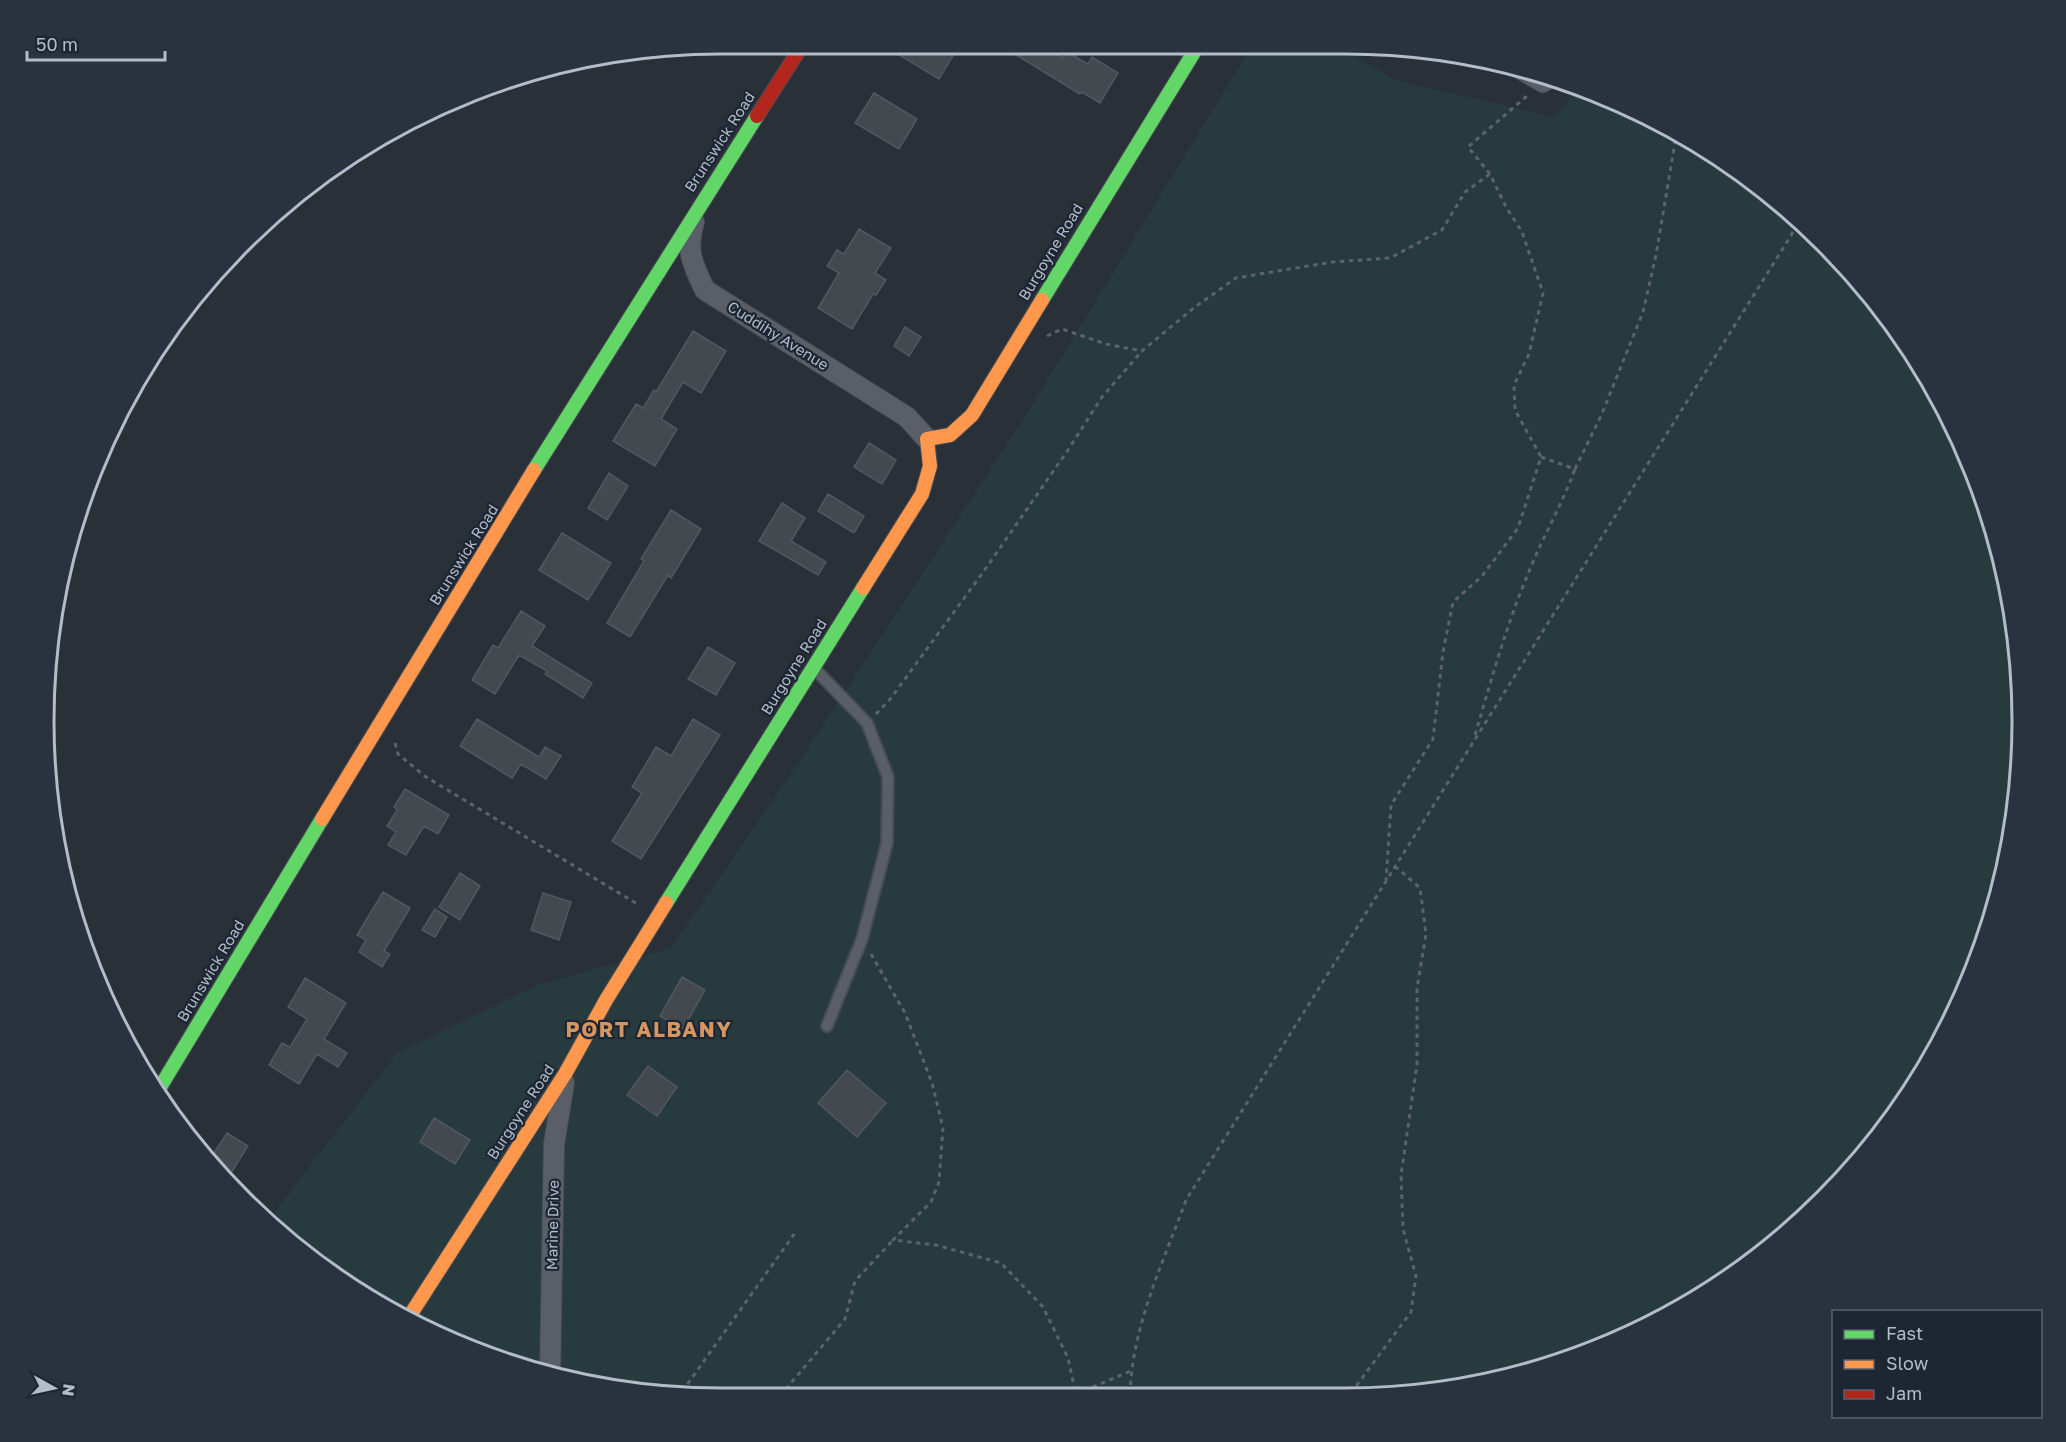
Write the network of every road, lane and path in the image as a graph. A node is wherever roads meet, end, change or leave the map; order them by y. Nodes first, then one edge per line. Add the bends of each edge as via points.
1 (797, 54) edge
2 (1193, 54) edge
3 (1541, 84) edge
4 (1675, 142) edge
5 (1490, 174) junction
6 (702, 200) junction
7 (1793, 227) edge
8 (1046, 337) dead end
9 (1142, 351) junction
10 (927, 439) junction
11 (1541, 458) junction
12 (1575, 469) junction
13 (813, 668) junction
14 (867, 723) junction
15 (393, 737) dead end
16 (1474, 740) junction
17 (1395, 866) junction
18 (1386, 880) junction
19 (642, 907) dead end
20 (862, 939) junction
21 (827, 1026) dead end
22 (566, 1074) junction
23 (162, 1085) edge
24 (795, 1233) dead end
25 (893, 1240) junction
26 (412, 1312) edge
27 (550, 1366) edge
28 (1131, 1371) junction
29 (685, 1387) edge
30 (787, 1388) edge
31 (1075, 1388) edge
32 (1090, 1388) edge
33 (1130, 1388) edge
34 (1355, 1388) edge

1 - 6 street, Brunswick Road
2 - 10 street, Burgoyne Road via 972,415 950,435
3 - 5 path via 1468,147
4 - 12 path via 1643,312
5 - 9 path via 1465,192 1442,230 1390,258 1332,262 1236,278
5 - 11 path via 1522,232 1543,293 1528,354 1514,385 1515,410
6 - 10 street, Cuddihy Avenue via 689,236 692,263 705,290 907,417
6 - 23 street, Brunswick Road
7 - 16 path
8 - 9 path via 1062,329
9 - 14 path via 1102,396 984,572 891,698
10 - 13 street, Burgoyne Road via 930,465 922,494
11 - 12 path
11 - 18 path via 1518,528 1482,576 1453,602 1433,739 1391,805
12 - 16 path via 1528,573 1501,645
13 - 14 lane
13 - 22 street, Burgoyne Road via 606,1000
14 - 20 lane via 888,777 888,810 887,843
15 - 19 path via 398,754 426,777
16 - 17 path
17 - 18 path
17 - 34 path via 1420,888 1426,934 1417,988 1417,1065 1401,1175 1403,1229 1416,1276 1411,1312
18 - 28 path via 1186,1200 1146,1306
20 - 21 lane
20 - 25 path via 905,1013 932,1083 943,1128 939,1182 931,1202
22 - 26 street, Burgoyne Road
22 - 27 street, Marine Drive via 554,1144
24 - 29 path
25 - 30 path via 855,1281 845,1319
25 - 31 path via 936,1245 1001,1263 1043,1307 1068,1359
28 - 32 path
28 - 33 path

